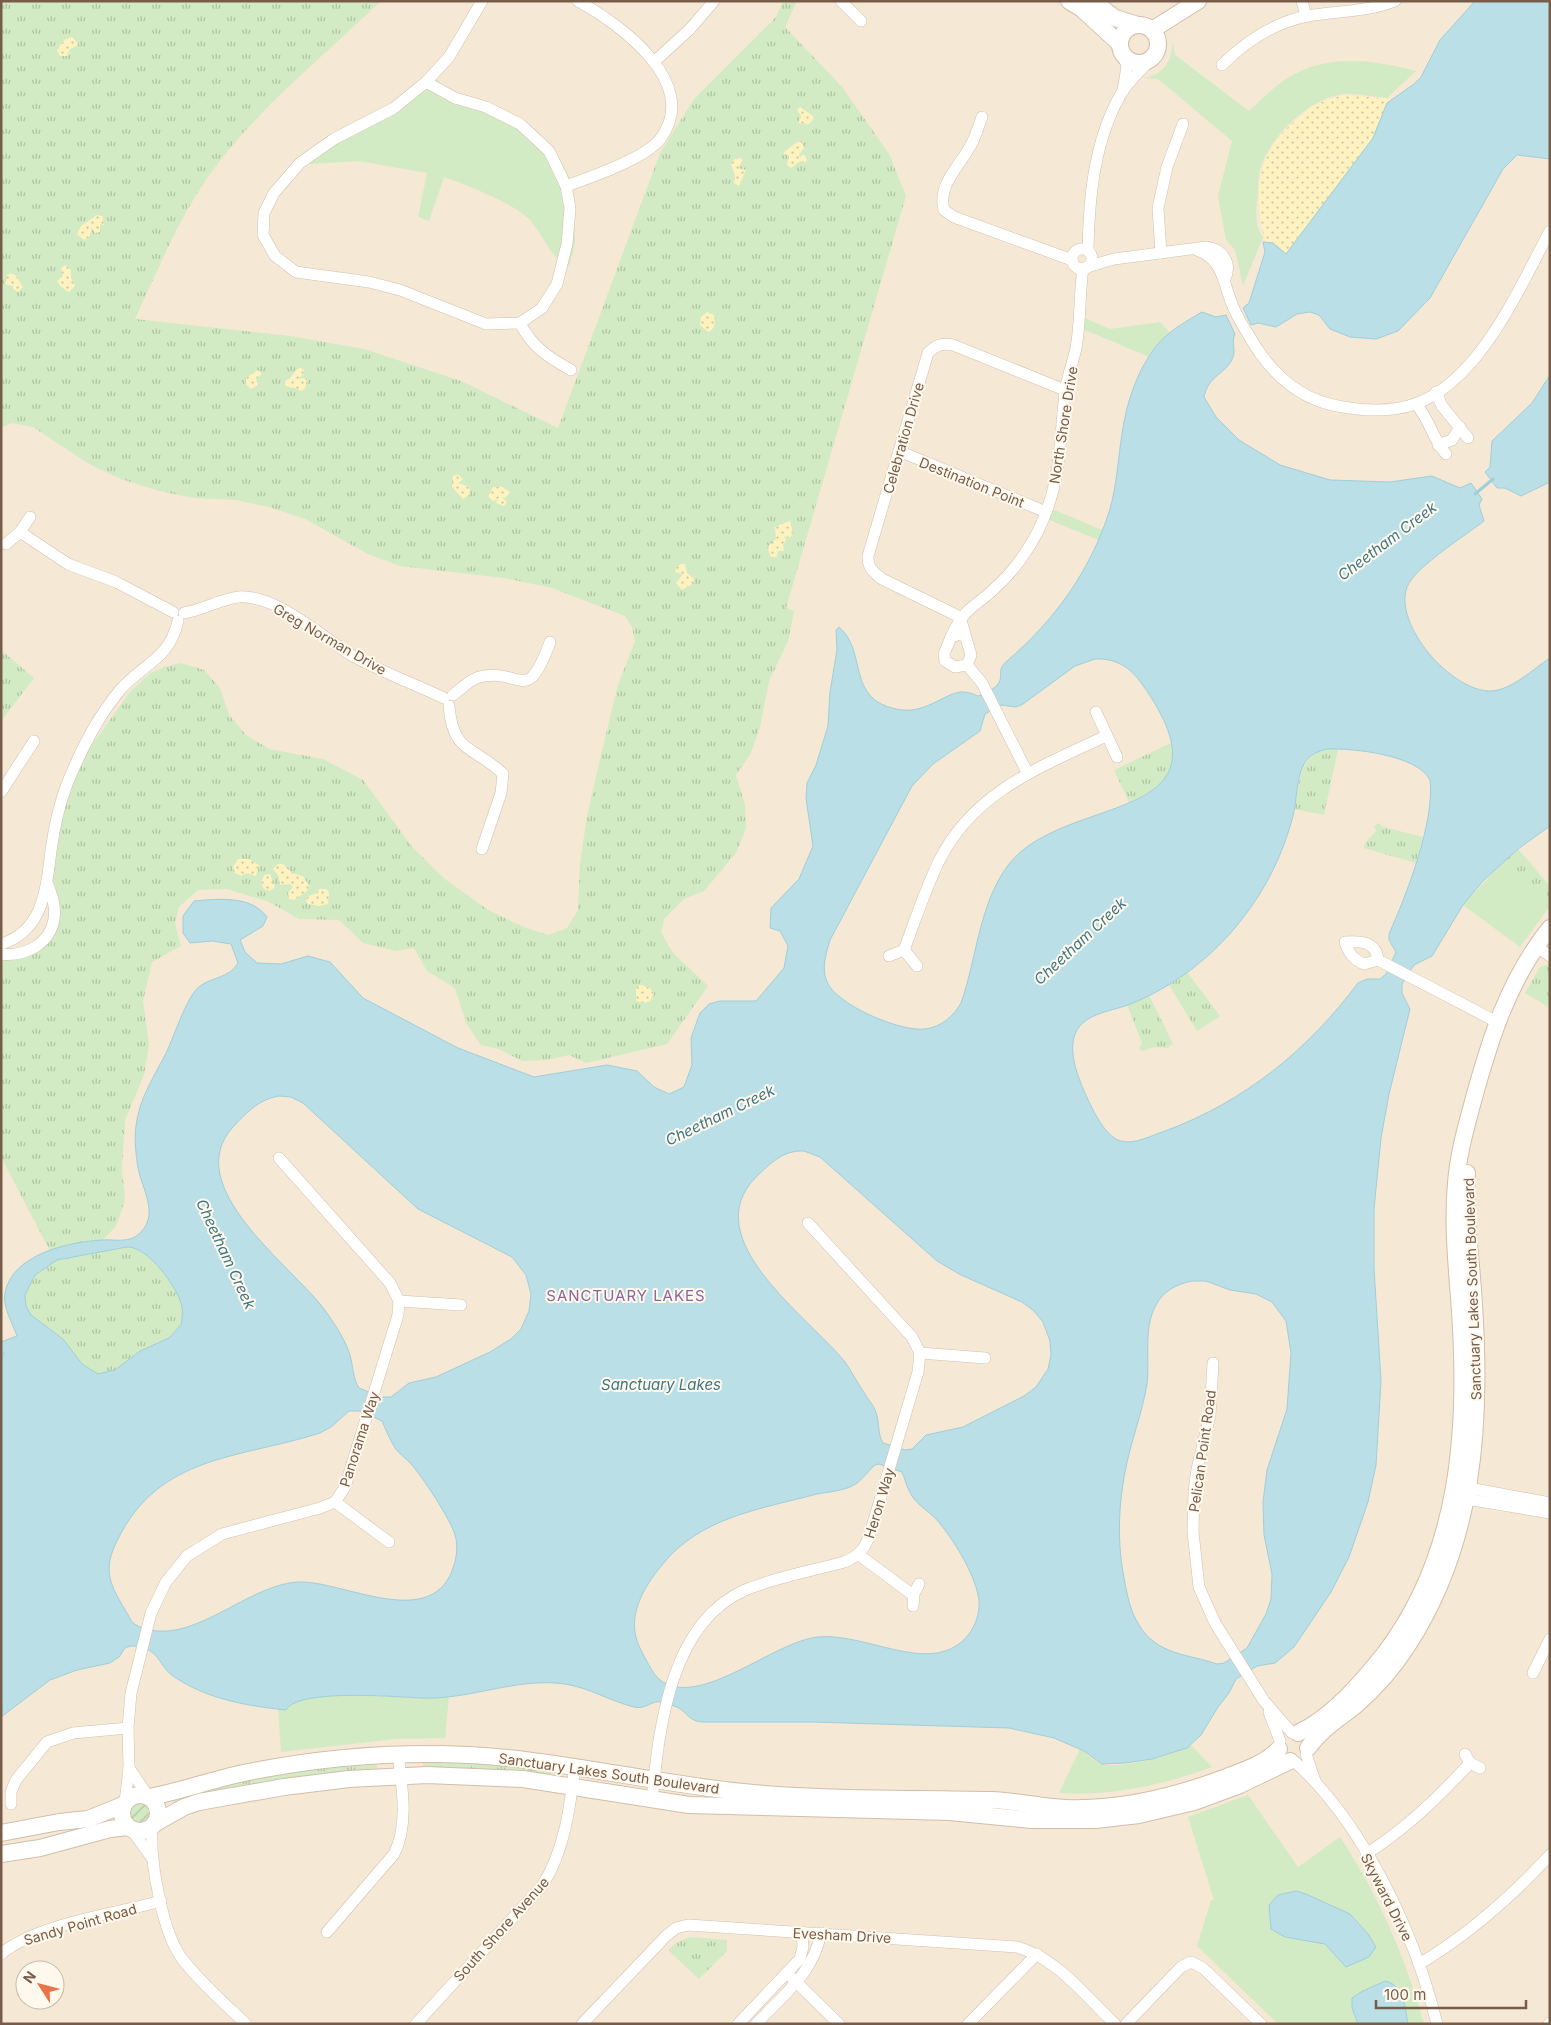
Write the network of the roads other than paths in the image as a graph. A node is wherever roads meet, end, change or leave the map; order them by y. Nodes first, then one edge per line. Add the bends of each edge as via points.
1 (482, 1) edge
2 (578, 1) edge
3 (714, 1) edge
4 (841, 1) edge
5 (1069, 1) edge
6 (1093, 1) edge
7 (1302, 1) edge
8 (1396, 1) edge
9 (1196, 3) edge
10 (1306, 16) junction
11 (861, 21) dead end
12 (1150, 33) junction
13 (1122, 49) junction
14 (1150, 60) junction
15 (655, 61) junction
16 (1222, 65) dead end
17 (426, 82) junction
18 (1123, 91) junction
19 (982, 117) dead end
20 (1183, 124) dead end
21 (566, 186) junction
22 (1550, 231) edge
23 (1161, 252) junction
24 (1081, 258) junction
25 (520, 323) junction
26 (571, 370) dead end
27 (1066, 390) junction
28 (1436, 392) junction
29 (1416, 404) junction
30 (1460, 427) junction
31 (1468, 438) dead end
32 (1438, 445) junction
33 (899, 452) junction
34 (1446, 454) dead end
35 (1046, 512) junction
36 (30, 517) dead end
37 (20, 532) junction
38 (6, 544) dead end
39 (178, 615) junction
40 (960, 617) junction
41 (964, 636) junction
42 (951, 637) junction
43 (550, 642) dead end
44 (967, 665) junction
45 (449, 700) junction
46 (1096, 712) dead end
47 (1106, 736) junction
48 (34, 741) dead end
49 (1117, 757) dead end
50 (1028, 774) junction
51 (1, 792) edge
52 (482, 849) dead end
53 (48, 884) junction
54 (30, 926) junction
55 (1550, 928) edge
56 (48, 936) junction
57 (1, 944) edge
58 (904, 950) junction
59 (1543, 951) edge
60 (1, 954) edge
61 (889, 956) dead end
62 (1378, 960) dead end
63 (917, 966) dead end
64 (1497, 1022) junction
65 (278, 1158) dead end
66 (808, 1223) dead end
67 (399, 1301) junction
68 (462, 1305) dead end
69 (920, 1353) junction
70 (985, 1358) dead end
71 (1213, 1363) dead end
72 (1464, 1492) junction
73 (335, 1502) junction
74 (1550, 1503) edge
75 (1550, 1513) edge
76 (389, 1542) dead end
77 (859, 1555) junction
78 (919, 1584) dead end
79 (1550, 1639) edge
80 (1533, 1673) dead end
81 (128, 1728) junction
82 (1287, 1739) junction
83 (398, 1754) junction
84 (1299, 1756) junction
85 (1472, 1762) dead end
86 (575, 1765) junction
87 (129, 1768) junction
88 (400, 1775) junction
89 (654, 1779) junction
90 (573, 1786) junction
91 (149, 1797) junction
92 (652, 1800) junction
93 (124, 1803) junction
94 (11, 1804) dead end
95 (1011, 1810) junction
96 (153, 1825) junction
97 (130, 1828) junction
98 (1, 1833) edge
99 (1, 1854) edge
100 (1366, 1854) junction
101 (1550, 1855) edge
102 (152, 1858) junction
103 (161, 1901) junction
104 (327, 1932) dead end
105 (802, 1932) junction
106 (821, 1933) junction
107 (1032, 1952) junction
108 (1, 1954) edge
109 (1419, 1964) junction
110 (786, 1973) junction
111 (796, 1982) junction
112 (246, 2024) edge
113 (416, 2024) edge
114 (582, 2024) edge
115 (738, 2024) edge
116 (756, 2024) edge
117 (840, 2024) edge
118 (968, 2024) edge
119 (1115, 2024) edge
120 (1126, 2024) edge
121 (1262, 2024) edge
122 (1437, 2024) edge

1 - 17 street via 449,57
2 - 15 street via 632,38
3 - 15 street via 690,29
4 - 11 street
5 - 13 street via 1082,9
6 - 12 street via 1115,18
7 - 10 street
8 - 10 street via 1363,10
9 - 12 street
10 - 16 street via 1276,26 1250,40
12 - 13 street via 1127,29
12 - 14 street via 1157,51
13 - 14 street via 1132,62
13 - 18 street via 1127,66
14 - 18 street
15 - 21 street via 667,85 671,103 670,120 661,139 645,152
17 - 21 street via 455,98 486,107 520,124 549,152
17 - 25 street via 394,108 334,139 300,163 274,193 264,214 263,235 275,256 296,272 369,282 400,290 486,324
18 - 24 street, North Shore Drive via 1100,146
19 - 24 street via 973,142 944,188 941,201 944,210 1060,255
20 - 23 street via 1167,168 1158,208
21 - 25 street via 570,208 557,284 542,308
22 - 28 street via 1492,338 1458,375
23 - 24 street via 1114,259
23 - 29 street via 1197,250 1210,255 1225,279 1232,304 1248,334 1278,376 1297,391 1331,406 1361,410 1387,410
24 - 27 street, North Shore Drive via 1076,348
25 - 26 street via 528,340 543,354
27 - 33 street, Celebration Drive via 953,345 935,346 923,367
27 - 35 street, North Shore Drive via 1061,454
28 - 29 street
28 - 30 street via 1442,406
29 - 32 street via 1429,420
30 - 31 street
30 - 32 street via 1452,440
32 - 34 street
33 - 35 street, Destination Point
33 - 40 street, Celebration Drive via 868,556 870,570
35 - 40 street, North Shore Drive via 1017,564 992,592
36 - 37 street
37 - 38 street
37 - 39 street via 68,564 122,585
39 - 45 street, Greg Norman Drive via 240,597 261,600 354,656
39 - 53 street via 171,643 107,706 78,757 55,825
40 - 41 street
40 - 42 street, North Shore Drive
41 - 42 street
41 - 44 street via 971,655
42 - 44 street, North Shore Drive via 944,654 945,661 955,667
43 - 45 street via 541,666 530,679 523,682 492,676 478,678
44 - 50 street via 982,683
45 - 52 street via 451,727 460,742 503,774 502,793
46 - 47 street
47 - 49 street
47 - 50 street
48 - 51 street
50 - 58 street via 989,798 952,839 938,862
53 - 54 street
53 - 56 street via 54,903 54,918
54 - 56 street
54 - 57 street via 19,936
55 - 59 street, Sanctuary Lakes South Boulevard
56 - 60 street via 26,953
58 - 61 street
58 - 63 street
59 - 64 street, Sanctuary Lakes South Boulevard via 1520,975
62 - 64 street
64 - 72 street, Sanctuary Lakes South Boulevard via 1471,1106 1467,1200 1476,1394
65 - 67 street via 390,1283
66 - 69 street via 912,1337
67 - 68 street
67 - 73 street, Panorama Way via 398,1315 345,1487
69 - 70 street
69 - 77 street, Heron Way via 918,1372 869,1537
71 - 82 street, Pelican Point Road via 1210,1415 1194,1492 1199,1587 1206,1605
72 - 74 street
72 - 75 street
72 - 82 street, Sanctuary Lakes South Boulevard via 1404,1626 1358,1684 1313,1725
72 - 84 street, Sanctuary Lakes South Boulevard via 1449,1564 1434,1599 1407,1646 1369,1693 1320,1731
73 - 76 street
73 - 81 street, Panorama Way via 222,1534 196,1549 178,1566 155,1602 131,1693
77 - 78 street via 913,1600
77 - 89 street, Heron Way via 753,1587 723,1603 707,1617 687,1644 672,1685
79 - 80 street
81 - 87 street, Panorama Way
81 - 94 street via 73,1733 47,1742 16,1780
82 - 84 street via 1282,1756
82 - 84 street via 1305,1739
82 - 95 street, Sanctuary Lakes South Boulevard via 1267,1760 1252,1768 1158,1799 1087,1808
83 - 86 street, Sanctuary Lakes South Boulevard via 497,1756
83 - 88 street
83 - 91 street, Sanctuary Lakes South Boulevard via 265,1769
84 - 95 street, Sanctuary Lakes South Boulevard via 1221,1793 1156,1812 1095,1820
84 - 100 street, Skyward Drive
85 - 100 street via 1428,1807
86 - 89 street, Sanctuary Lakes South Boulevard
86 - 90 street, South Shore Avenue
87 - 91 street
87 - 93 street, Panorama Way
88 - 90 street, Sanctuary Lakes South Boulevard via 487,1776
88 - 96 street, Sanctuary Lakes South Boulevard via 322,1782 199,1802
88 - 104 street via 400,1842 394,1854
89 - 92 street, Heron Way
89 - 95 street, Sanctuary Lakes South Boulevard via 776,1794
90 - 92 street, Sanctuary Lakes South Boulevard
90 - 113 street, South Shore Avenue via 560,1850 542,1886
91 - 93 street via 136,1795
91 - 96 street via 157,1807
92 - 95 street, Sanctuary Lakes South Boulevard via 689,1805 950,1812
93 - 97 street via 122,1817
93 - 98 street via 88,1819
96 - 97 street via 142,1831
96 - 102 street
97 - 99 street via 110,1829 40,1848
97 - 102 street
100 - 109 street, Skyward Drive via 1394,1904
101 - 109 street via 1491,1912
102 - 103 street
103 - 108 street, Sandy Point Road via 39,1933 11,1945
103 - 112 street via 172,1940 183,1960
105 - 106 street, Evesham Drive
105 - 110 street via 802,1953
105 - 114 street, Evesham Drive via 692,1925 676,1928
106 - 107 street, Evesham Drive via 1002,1944
106 - 111 street via 812,1963
107 - 118 street
107 - 119 street, Evesham Drive via 1054,1966
109 - 122 street, Skyward Drive
110 - 111 street
110 - 115 street
111 - 116 street
111 - 117 street
120 - 121 street via 1181,1966 1191,1962 1203,1968

